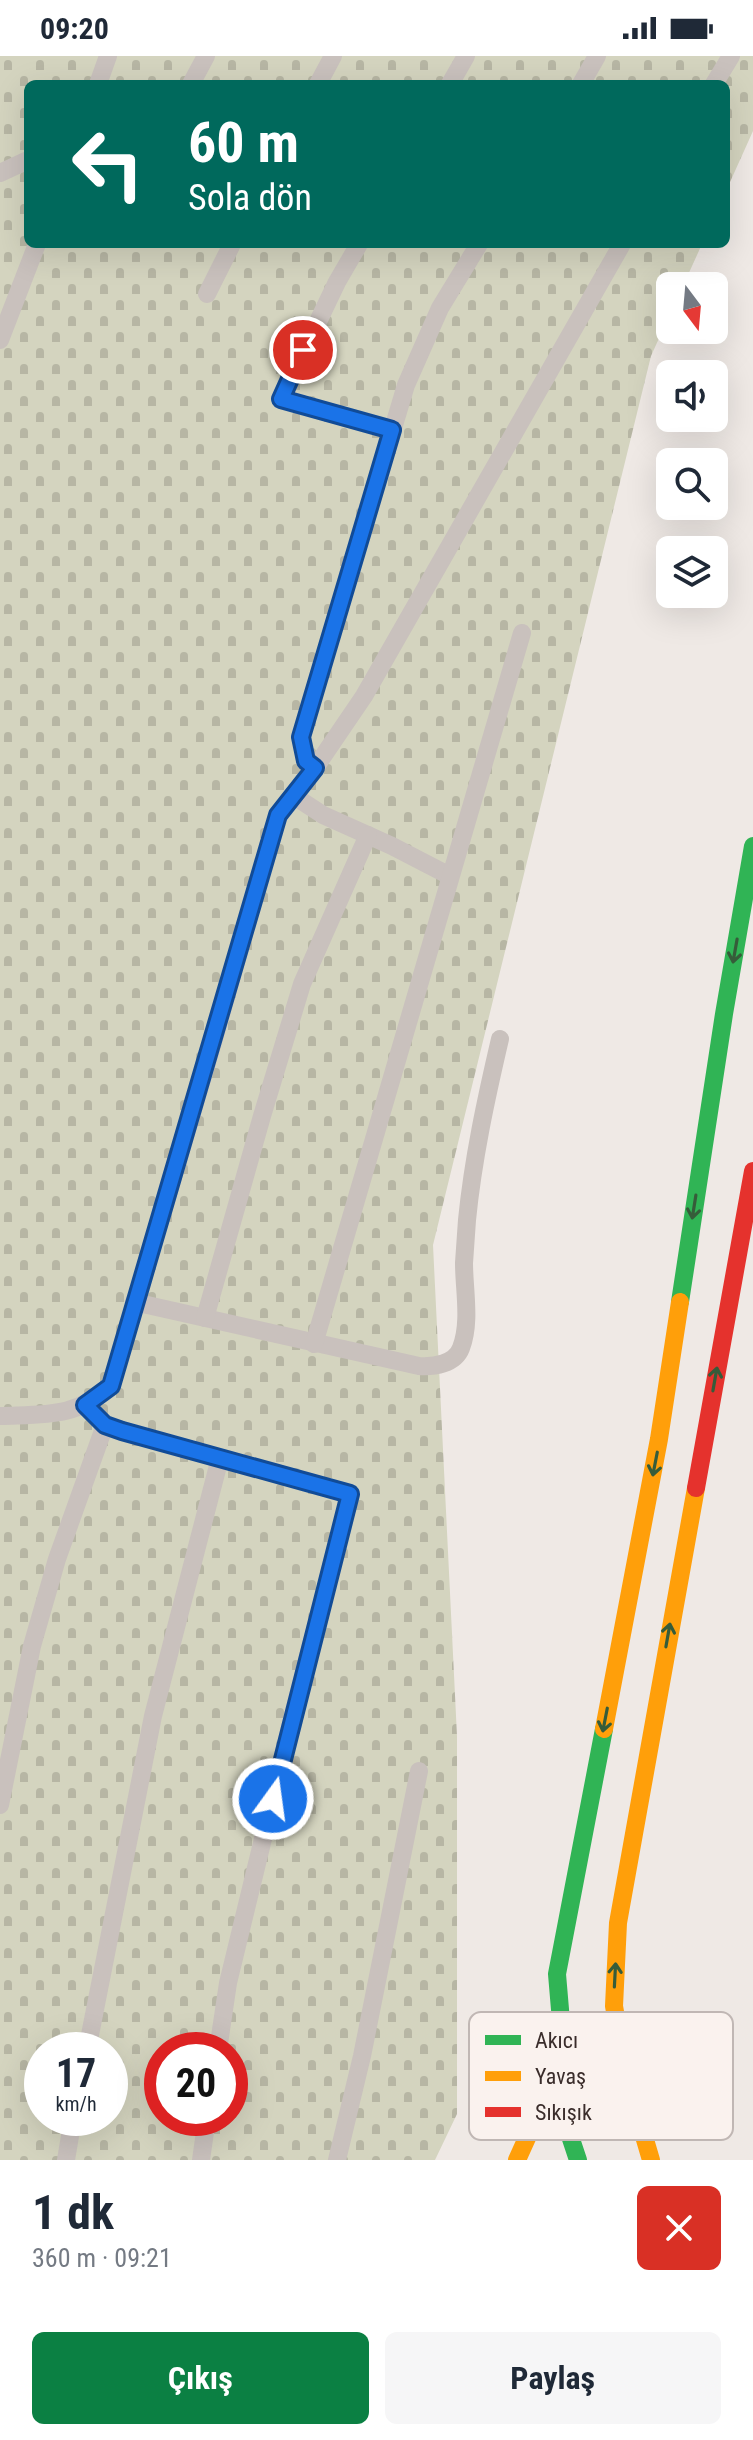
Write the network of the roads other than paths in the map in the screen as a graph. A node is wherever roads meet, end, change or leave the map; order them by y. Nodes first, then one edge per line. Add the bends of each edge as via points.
1 (108, 56) edge
2 (206, 56) edge
3 (333, 56) edge
4 (466, 56) edge
5 (597, 56) edge
6 (731, 56) edge
7 (99, 80) edge
8 (193, 80) edge
9 (320, 80) edge
10 (452, 80) edge
11 (583, 80) edge
12 (716, 80) edge
13 (24, 162) edge
14 (0, 173) edge
15 (35, 248) edge
16 (230, 248) edge
17 (357, 248) edge
18 (476, 248) edge
19 (620, 248) edge
20 (207, 294) dead end
21 (0, 340) edge
22 (392, 430) junction
23 (522, 633) dead end
24 (315, 768) junction
25 (294, 796) junction
26 (368, 835) junction
27 (753, 846) edge
28 (450, 876) junction
29 (500, 1039) dead end
30 (753, 1171) edge
31 (134, 1302) junction
32 (205, 1318) junction
33 (314, 1344) junction
34 (85, 1405) junction
35 (0, 1416) edge
36 (105, 1425) junction
37 (220, 1458) junction
38 (419, 1771) dead end
39 (0, 1805) edge
40 (560, 2012) edge
41 (615, 2012) edge
42 (91, 2032) edge
43 (221, 2032) edge
44 (70, 2136) edge
45 (204, 2136) edge
46 (524, 2140) edge
47 (571, 2140) edge
48 (645, 2140) edge
49 (66, 2160) edge
50 (201, 2160) edge
51 (337, 2160) edge
52 (517, 2160) edge
53 (578, 2160) edge
54 (651, 2160) edge

1 - 7 lane
2 - 8 lane
3 - 9 lane
4 - 10 lane
5 - 11 lane
6 - 12 lane
13 - 14 lane
15 - 21 lane
16 - 20 lane
17 - 22 lane via 281,399
18 - 22 lane via 423,342
19 - 24 lane via 364,696
22 - 24 lane via 301,737 306,761
23 - 28 lane
24 - 25 lane
25 - 26 lane
25 - 31 lane via 278,815
26 - 28 lane
26 - 32 lane via 302,984
27 -> 40 street via 659,1439 557,1974
28 - 33 lane
29 - 33 lane via 472,1178 464,1262 466,1328 460,1351 430,1367
41 -> 30 street via 618,1923
31 - 32 lane
31 - 34 lane via 111,1386
32 - 33 lane
34 - 35 lane via 50,1415
34 - 36 lane
36 - 37 lane
36 - 39 lane via 32,1646
37 - 42 lane via 153,1716
37 - 43 lane via 350,1494 228,1983
38 - 51 lane
44 - 49 lane
45 - 50 lane
46 - 52 street
47 - 53 street
54 -> 48 street

